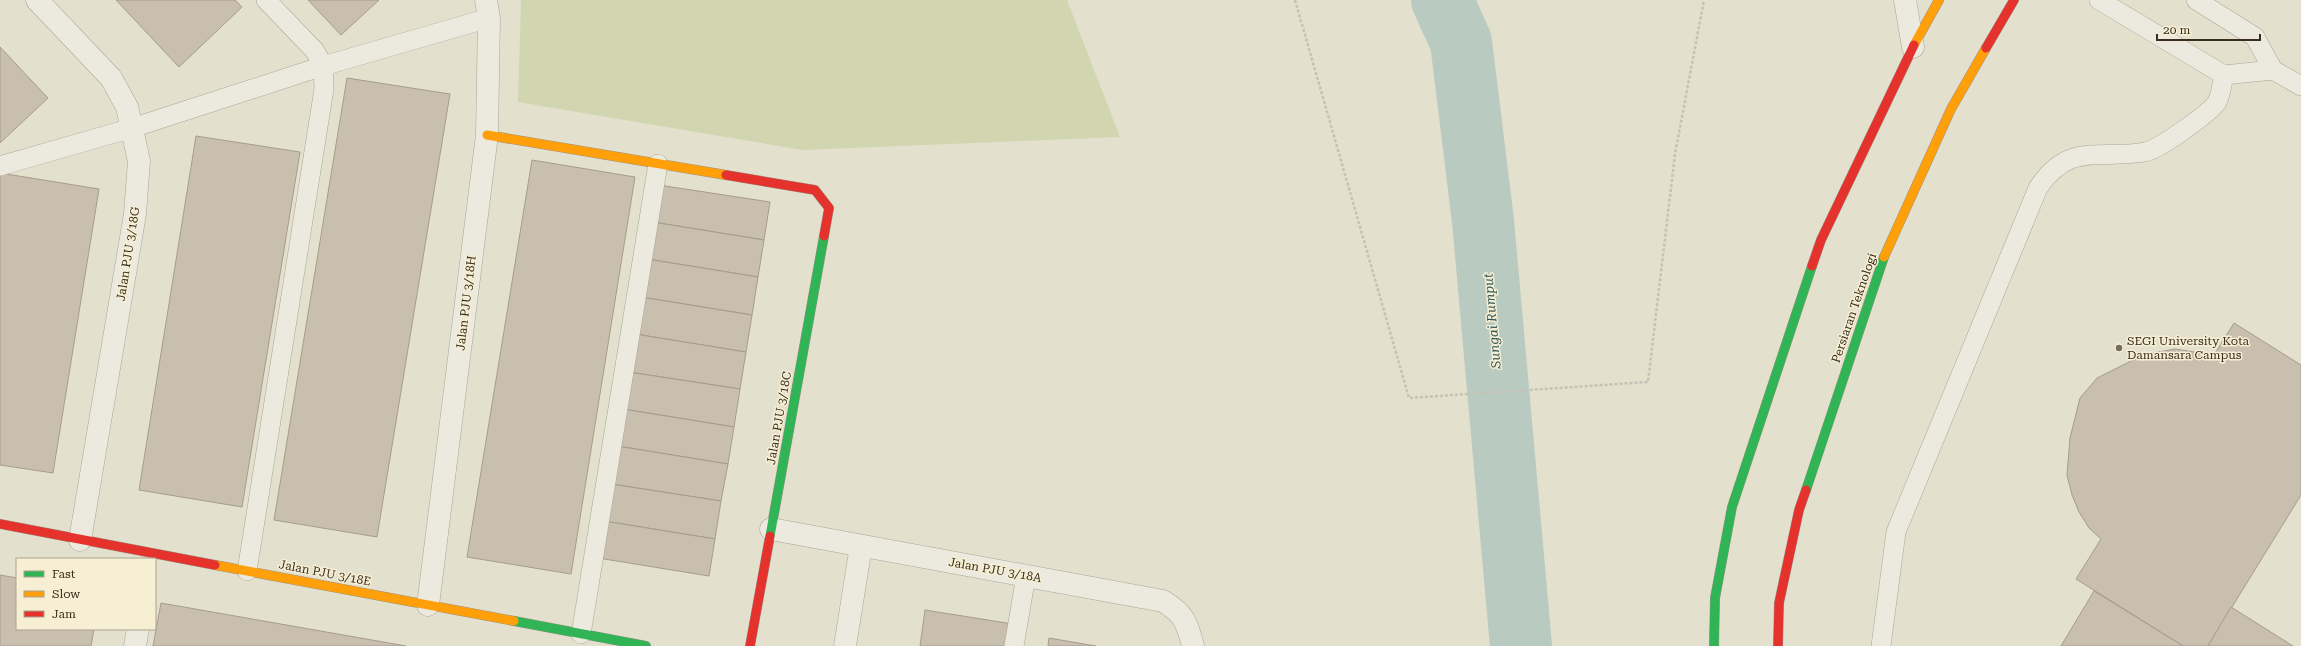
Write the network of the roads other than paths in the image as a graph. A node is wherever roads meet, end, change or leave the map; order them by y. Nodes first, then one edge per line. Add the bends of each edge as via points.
1 (37, 0) edge
2 (266, 0) edge
3 (1905, 0) edge
4 (1939, 0) edge
5 (2014, 0) edge
6 (2099, 0) edge
7 (2196, 0) edge
8 (488, 9) edge
9 (1914, 46) junction
10 (323, 66) junction
11 (2272, 70) junction
12 (2224, 75) junction
13 (2301, 86) edge
14 (132, 128) junction
15 (487, 135) junction
16 (658, 164) junction
17 (0, 166) edge
18 (0, 524) edge
19 (771, 529) junction
20 (80, 540) junction
21 (861, 546) junction
22 (152, 556) edge
23 (248, 571) junction
24 (1026, 576) junction
25 (428, 605) junction
26 (138, 630) edge
27 (581, 634) junction
28 (135, 646) edge
29 (646, 646) edge
30 (750, 646) edge
31 (846, 646) edge
32 (1014, 646) edge
33 (1194, 646) edge
34 (1714, 646) edge
35 (1778, 646) edge
36 (1881, 646) edge

1 - 14 street, Jalan PJU 3/18G via 111,78 126,107
2 - 10 lane via 315,51
3 - 9 street
4 - 9 street
5 - 35 street, Persiaran Teknologi via 1950,109 1884,253 1799,510 1779,603
6 - 12 lane
7 - 11 lane via 2255,37
8 - 10 lane
8 - 15 street, Jalan PJU 3/18H
9 - 34 street via 1821,240 1732,507 1715,598
10 - 14 lane
10 - 23 lane via 324,90
11 - 12 lane
11 - 13 lane
12 - 36 lane via 2217,102 2170,141 2146,152 2093,154 2067,160 2049,172 2038,188 1896,532
14 - 17 lane
14 - 20 street, Jalan PJU 3/18G via 139,160 135,214
15 - 16 street
15 - 25 street, Jalan PJU 3/18H
16 - 19 street, Jalan PJU 3/18C via 815,190 829,208
16 - 27 lane
18 - 20 street, Jalan PJU 3/18E
19 - 21 street, Jalan PJU 3/18A
19 - 30 street, Jalan PJU 3/18C
20 - 22 street, Jalan PJU 3/18E
21 - 24 street, Jalan PJU 3/18A
21 - 31 street
22 - 23 street, Jalan PJU 3/18E
23 - 25 street, Jalan PJU 3/18E
24 - 32 lane
24 - 33 street, Jalan PJU 3/18A via 1163,601 1178,610 1189,629
25 - 27 street, Jalan PJU 3/18E
26 - 28 street
27 - 29 street, Jalan PJU 3/18E

